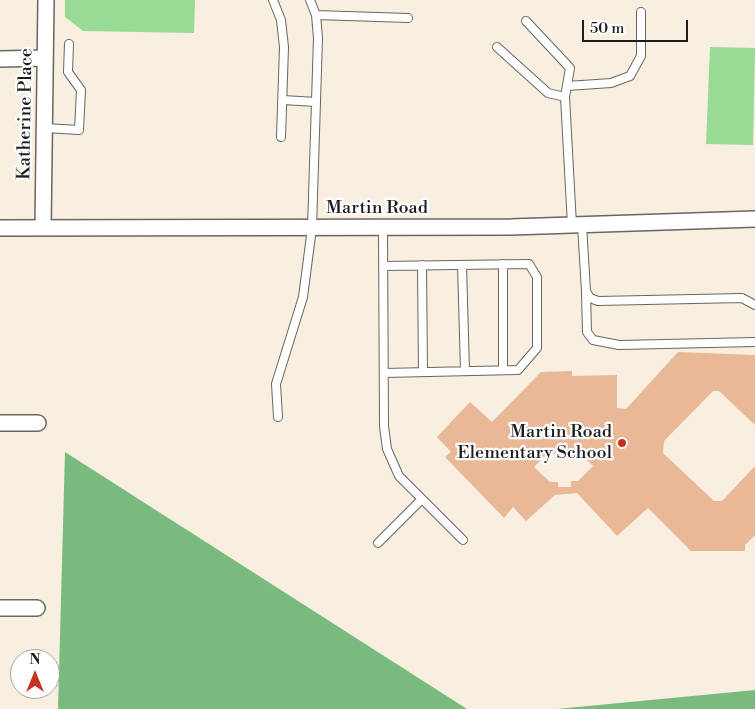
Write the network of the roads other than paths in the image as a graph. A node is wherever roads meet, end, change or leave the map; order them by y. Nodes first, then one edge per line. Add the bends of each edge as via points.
1 (46, 0) edge
2 (273, 0) edge
3 (310, 0) edge
4 (640, 12) dead end
5 (316, 15) junction
6 (408, 18) dead end
7 (526, 21) dead end
8 (69, 44) dead end
9 (497, 47) dead end
10 (0, 58) edge
11 (45, 58) junction
12 (567, 86) junction
13 (565, 98) junction
14 (283, 100) junction
15 (316, 102) junction
16 (44, 128) junction
17 (281, 137) dead end
18 (755, 220) edge
19 (577, 225) junction
20 (0, 228) edge
21 (43, 228) junction
22 (312, 228) junction
23 (383, 228) junction
24 (503, 264) junction
25 (422, 265) junction
26 (462, 265) junction
27 (383, 266) junction
28 (586, 291) junction
29 (755, 305) edge
30 (755, 342) edge
31 (503, 370) junction
32 (465, 371) junction
33 (423, 372) junction
34 (384, 373) junction
35 (278, 417) dead end
36 (0, 423) edge
37 (38, 423) dead end
38 (422, 499) junction
39 (463, 540) dead end
40 (378, 543) dead end
41 (0, 608) edge
42 (37, 608) dead end

1 - 11 street, Katherine Place
2 - 14 lane via 281,20 284,47
3 - 5 lane
4 - 12 lane via 641,56 630,76 611,83
5 - 6 lane
5 - 15 lane
7 - 12 lane via 570,68
8 - 16 lane via 68,72 81,90 79,130
9 - 13 lane via 548,93
10 - 11 street
11 - 16 street, Katherine Place
12 - 13 lane
13 - 19 lane
14 - 15 lane
14 - 17 lane
15 - 22 lane
16 - 21 street, Katherine Place
18 - 19 street, Martin Road
19 - 23 street, Martin Road
19 - 28 lane
20 - 21 street, Martin Road
21 - 22 street, Martin Road
22 - 23 street, Martin Road
22 - 35 lane via 303,297 276,384
23 - 27 lane
24 - 26 lane
24 - 31 lane
24 - 31 lane via 529,264 537,277 537,348 518,370
25 - 26 lane
25 - 27 lane
25 - 33 lane
26 - 32 lane
27 - 34 lane
28 - 29 lane via 590,298 598,301 742,298
28 - 30 lane via 588,332 593,340 619,345
31 - 32 lane
32 - 33 lane
33 - 34 lane
34 - 38 lane via 384,426 388,450 399,476
36 - 37 street
38 - 39 lane
38 - 40 lane
41 - 42 street

